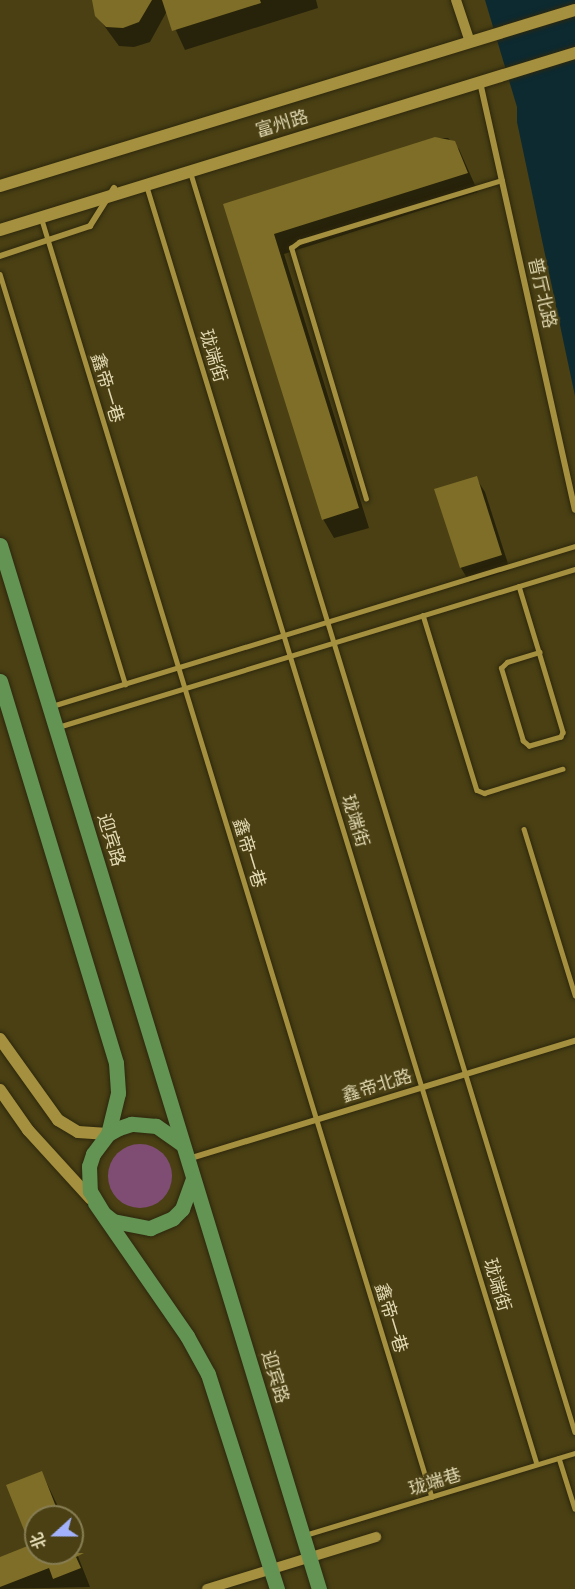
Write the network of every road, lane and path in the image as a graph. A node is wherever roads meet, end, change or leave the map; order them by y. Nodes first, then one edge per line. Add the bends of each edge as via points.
1 (456, 0) edge
2 (575, 10) edge
3 (470, 42) junction
4 (575, 53) edge
5 (480, 82) junction
6 (190, 171) junction
7 (502, 180) junction
8 (147, 185) junction
9 (0, 186) edge
10 (114, 188) dead end
11 (41, 217) junction
12 (0, 230) edge
13 (0, 256) edge
14 (0, 274) edge
15 (366, 499) dead end
16 (575, 510) edge
17 (0, 545) edge
18 (575, 546) edge
19 (575, 569) edge
20 (519, 586) junction
21 (423, 615) junction
22 (328, 622) junction
23 (284, 635) junction
24 (334, 643) junction
25 (539, 652) junction
26 (291, 656) junction
27 (178, 667) junction
28 (0, 681) edge
29 (125, 684) junction
30 (185, 688) junction
31 (50, 707) junction
32 (56, 728) junction
33 (562, 769) dead end
34 (524, 829) dead end
35 (575, 995) edge
36 (0, 1039) edge
37 (575, 1041) edge
38 (466, 1074) junction
39 (422, 1088) junction
40 (0, 1089) edge
41 (317, 1120) junction
42 (108, 1134) junction
43 (186, 1153) junction
44 (193, 1177) junction
45 (95, 1203) junction
46 (575, 1432) edge
47 (575, 1453) edge
48 (559, 1458) junction
49 (537, 1464) junction
50 (432, 1497) junction
51 (575, 1509) edge
52 (303, 1536) junction
53 (376, 1537) dead end
54 (207, 1589) edge
55 (277, 1589) edge
56 (319, 1589) edge

1 - 3 street
2 - 3 main road, 富州路
3 - 9 main road, 富州路
4 - 5 main road, 富州路
5 - 6 main road, 富州路
5 - 7 street, 普厅北路
6 - 8 main road, 富州路
6 - 22 lane, 珑端街
7 - 15 lane via 299,242 291,248
7 - 16 street, 普厅北路
8 - 11 main road, 富州路
8 - 23 lane, 珑端街
10 - 13 street via 90,226
11 - 12 main road, 富州路
11 - 27 lane, 鑫帝一巷
14 - 29 lane
17 - 31 main road, 迎宾路
18 - 22 lane
19 - 20 lane
20 - 21 lane
20 - 25 lane
21 - 24 lane
21 - 33 lane via 477,790 484,793
22 - 23 lane
22 - 24 lane, 珑端街
23 - 26 lane, 珑端街
23 - 27 lane
24 - 26 lane
24 - 38 lane, 珑端街
25 - 25 lane via 563,732 529,746 523,741 501,668 507,662
26 - 30 lane
26 - 39 lane, 珑端街
27 - 29 lane
27 - 30 lane, 鑫帝一巷
28 - 42 main road via 116,1063 118,1093
29 - 31 lane
30 - 32 lane
30 - 41 lane, 鑫帝一巷
31 - 32 main road, 迎宾路
32 - 43 main road, 迎宾路
34 - 35 lane
36 - 42 main road via 58,1120 78,1132
37 - 38 street, 鑫帝北路
38 - 39 street, 鑫帝北路
38 - 46 lane, 珑端街
39 - 41 street, 鑫帝北路
39 - 49 lane, 珑端街
40 - 45 main road via 28,1130
41 - 43 street, 鑫帝北路
41 - 50 lane, 鑫帝一巷
42 - 43 main road via 131,1124 144,1124 168,1131
42 - 45 main road via 96,1148 89,1166 90,1191
43 - 44 main road, 迎宾路
44 - 45 main road via 182,1209 173,1218 150,1228 113,1221
44 - 52 main road, 迎宾路
45 - 55 main road via 187,1336 208,1374
47 - 48 lane, 珑端巷
48 - 49 lane, 珑端巷
48 - 51 lane
49 - 50 lane, 珑端巷
50 - 52 lane, 珑端巷
52 - 56 main road, 迎宾路
53 - 54 street

